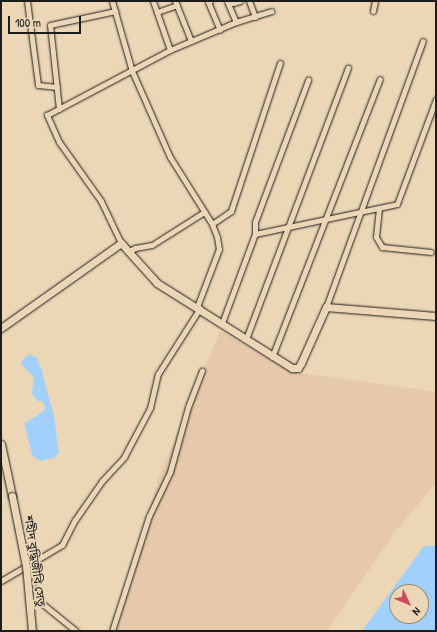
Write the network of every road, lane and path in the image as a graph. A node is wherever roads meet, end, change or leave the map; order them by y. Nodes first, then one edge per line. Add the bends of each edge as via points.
1 (27, 1) edge
2 (112, 1) edge
3 (153, 1) edge
4 (210, 1) edge
5 (227, 1) edge
6 (232, 1) edge
7 (240, 1) edge
8 (250, 1) edge
9 (375, 1) edge
10 (176, 3) edge
11 (116, 11) junction
12 (271, 11) dead end
13 (373, 11) dead end
14 (157, 12) junction
15 (255, 17) junction
16 (236, 22) junction
17 (220, 30) junction
18 (191, 41) junction
19 (423, 41) dead end
20 (170, 50) junction
21 (280, 63) dead end
22 (348, 68) dead end
23 (132, 71) junction
24 (380, 79) dead end
25 (308, 80) dead end
26 (57, 87) junction
27 (436, 99) edge
28 (59, 109) junction
29 (379, 208) junction
30 (204, 212) junction
31 (358, 214) junction
32 (323, 220) junction
33 (212, 224) junction
34 (289, 225) junction
35 (255, 234) junction
36 (121, 243) junction
37 (128, 252) junction
38 (431, 252) dead end
39 (326, 307) junction
40 (198, 308) junction
41 (436, 316) edge
42 (222, 323) junction
43 (1, 328) edge
44 (246, 339) junction
45 (272, 357) junction
46 (202, 371) dead end
47 (1, 444) edge
48 (30, 565) junction
49 (1, 581) edge
50 (32, 631) edge
51 (76, 631) edge
52 (112, 631) edge

1 - 26 street via 38,85
2 - 11 street
3 - 14 street
4 - 17 street via 208,2
5 - 16 street
6 - 7 street
8 - 15 street
9 - 13 street
10 - 14 street
10 - 18 street
11 - 23 street
11 - 26 street via 50,25
12 - 15 street
14 - 20 street
15 - 16 street
16 - 17 street
17 - 18 street
18 - 20 street
19 - 31 street
20 - 23 street
21 - 33 street via 231,211
22 - 34 street
23 - 28 street
23 - 30 street via 170,157
24 - 32 street
25 - 35 street via 255,222
26 - 28 street
27 - 29 street via 397,204
28 - 36 street via 47,115 59,142 100,201
29 - 31 street
29 - 38 street via 376,237 382,247
30 - 33 street
30 - 37 street via 152,246 135,248
31 - 32 street
31 - 39 street
32 - 34 street
32 - 45 street
33 - 40 street via 219,248
34 - 35 street
34 - 44 street
35 - 42 street
36 - 37 street
36 - 43 street
37 - 40 street via 157,283
39 - 41 street
39 - 45 street via 298,368 292,368
40 - 42 street
40 - 48 street via 158,374 150,408 124,457 102,481 75,520 62,545
42 - 44 street
44 - 45 street
46 - 52 street via 188,407 170,472 149,516
47 - 50 street, শহীদ বুদ্ধিজীবি সেতু, bridge via 26,566
48 - 49 street
48 - 51 street via 34,597

